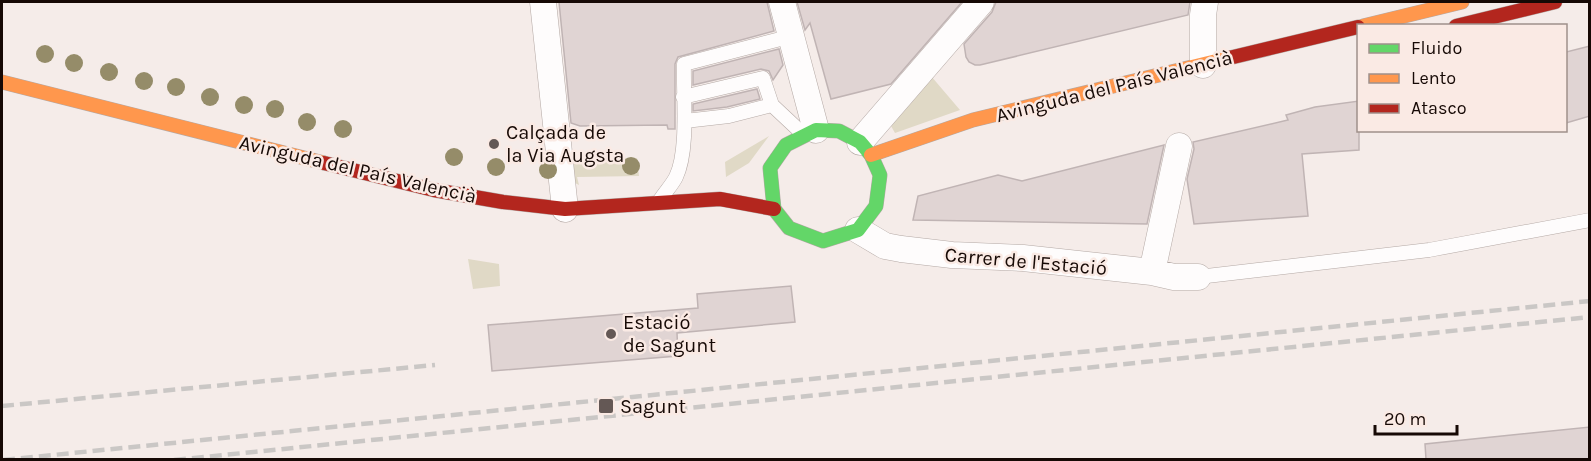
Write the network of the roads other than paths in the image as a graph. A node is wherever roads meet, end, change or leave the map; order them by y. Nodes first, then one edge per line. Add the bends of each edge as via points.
1 (543, 2) edge
2 (783, 2) edge
3 (981, 2) edge
4 (1205, 2) edge
5 (1462, 2) edge
6 (1555, 2) edge
7 (1372, 24) edge
8 (1464, 24) edge
9 (1357, 27) edge
10 (792, 36) junction
11 (1203, 64) junction
12 (2, 82) edge
13 (683, 97) junction
14 (772, 105) junction
15 (685, 122) junction
16 (810, 133) junction
17 (1179, 146) dead end
18 (865, 148) junction
19 (740, 187) dead end
20 (720, 199) junction
21 (657, 203) junction
22 (565, 209) junction
23 (774, 209) junction
24 (1590, 220) edge
25 (858, 230) junction
26 (1152, 272) junction
27 (1198, 277) joint

1 - 22 street
2 - 10 street
3 - 18 street
4 - 11 street
5 - 7 main road
6 - 8 main road
9 - 11 main road, Avinguda del País Valencià
10 - 13 lane via 684,64
10 - 16 street
11 - 18 main road, Avinguda del País Valencià
12 - 22 main road, Avinguda del País Valencià via 434,190
13 - 14 lane via 763,78
13 - 15 lane
14 - 15 lane
14 - 16 lane
15 - 21 lane via 677,176
16 - 18 main road via 839,131
16 - 23 main road via 786,145 765,171
17 - 26 street
18 - 25 main road via 885,173 876,206
19 - 20 main road, Avinguda del País Valencià
20 - 21 main road, Avinguda del País Valencià
20 - 23 main road, Avinguda del País Valencià
21 - 22 main road, Avinguda del País Valencià
23 - 25 main road via 789,228 823,241
24 - 27 lane via 1429,250
25 - 26 street, Carrer de l'Estació via 885,246 901,249
26 - 27 street, Carrer de l'Estació

